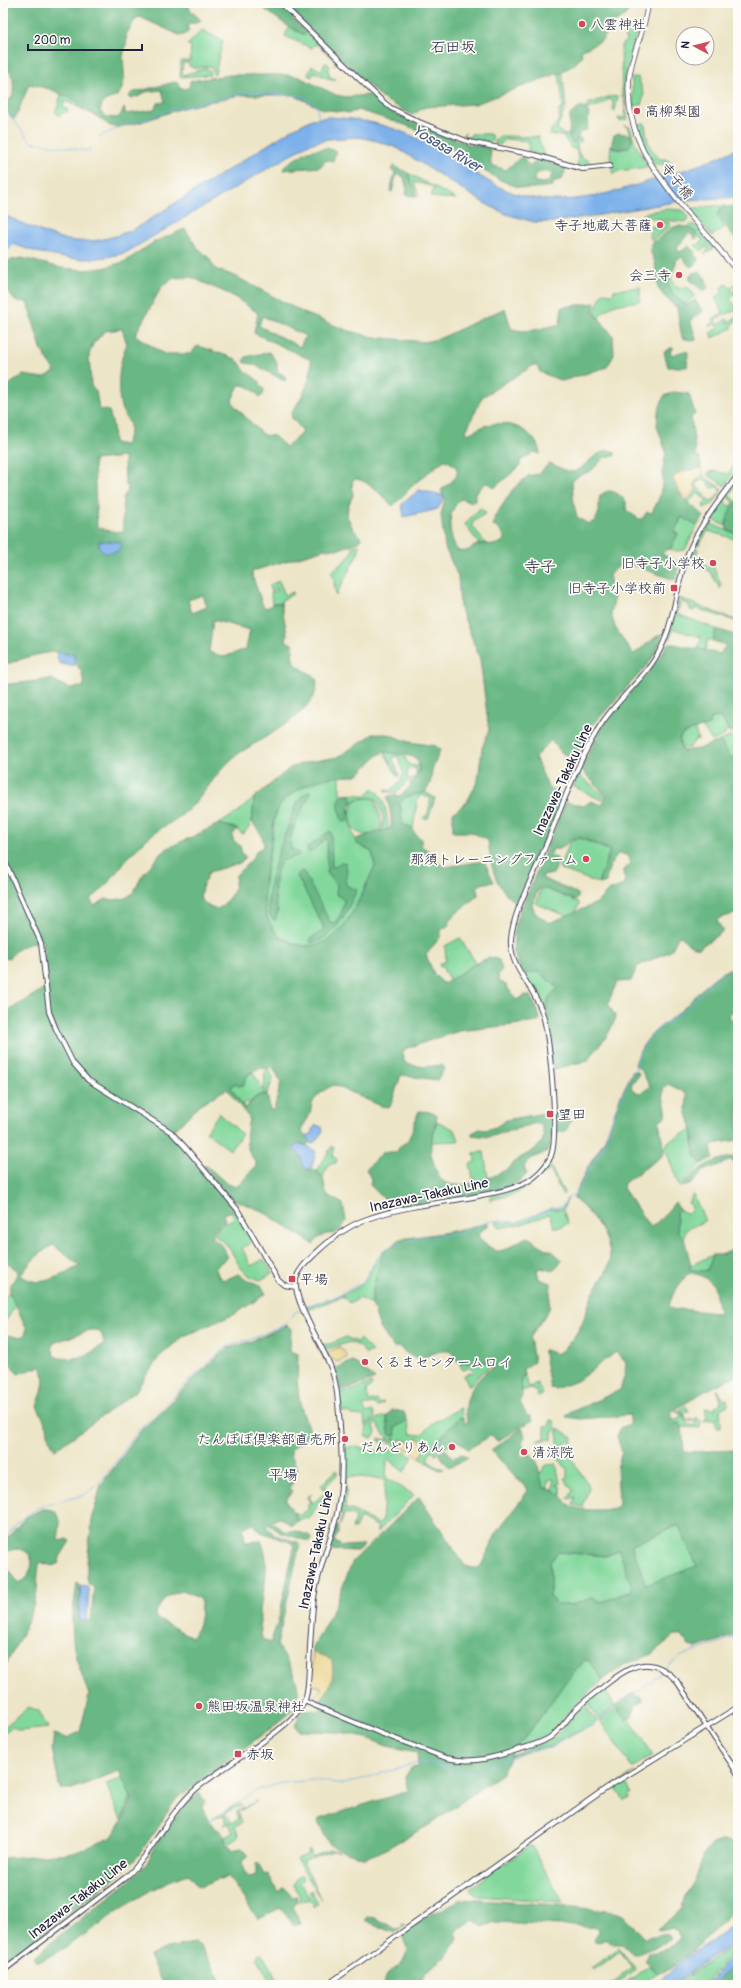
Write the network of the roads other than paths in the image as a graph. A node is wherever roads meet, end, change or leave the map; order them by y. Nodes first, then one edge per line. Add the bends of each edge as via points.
1 (280, 3) edge
2 (648, 3) edge
3 (610, 166) dead end
4 (738, 272) edge
5 (738, 475) edge
6 (3, 858) edge
7 (296, 1287) junction
8 (304, 1701) junction
9 (738, 1707) edge
10 (707, 1726) junction
11 (738, 1774) edge
12 (3, 1971) edge
13 (327, 1985) edge

1 - 3 street via 376,96 391,108 419,122 469,142 534,155 577,168
2 - 4 main road, 寺子橋 via 633,55 629,88 632,123 641,148 659,177
5 - 7 street, Inazawa-Takaku Line via 702,526 690,549 682,570 667,632 656,658 610,712 589,744 512,929 513,959 540,1004 546,1024 555,1126 548,1160 533,1178 512,1188 386,1214 356,1223 337,1235 308,1260 298,1274
6 - 7 street via 41,943 49,1012 73,1063 88,1080 171,1132 237,1209 278,1280 284,1285
7 - 8 street, Inazawa-Takaku Line via 300,1303 332,1372 338,1400 341,1468 340,1498 315,1594
8 - 10 street via 380,1734 446,1758 481,1760 544,1741 556,1732 583,1702 616,1676 644,1664 658,1667 670,1675
8 - 12 street, Inazawa-Takaku Line via 286,1723 207,1780 184,1800 130,1875
9 - 10 street
10 - 11 street
10 - 13 street via 608,1788

